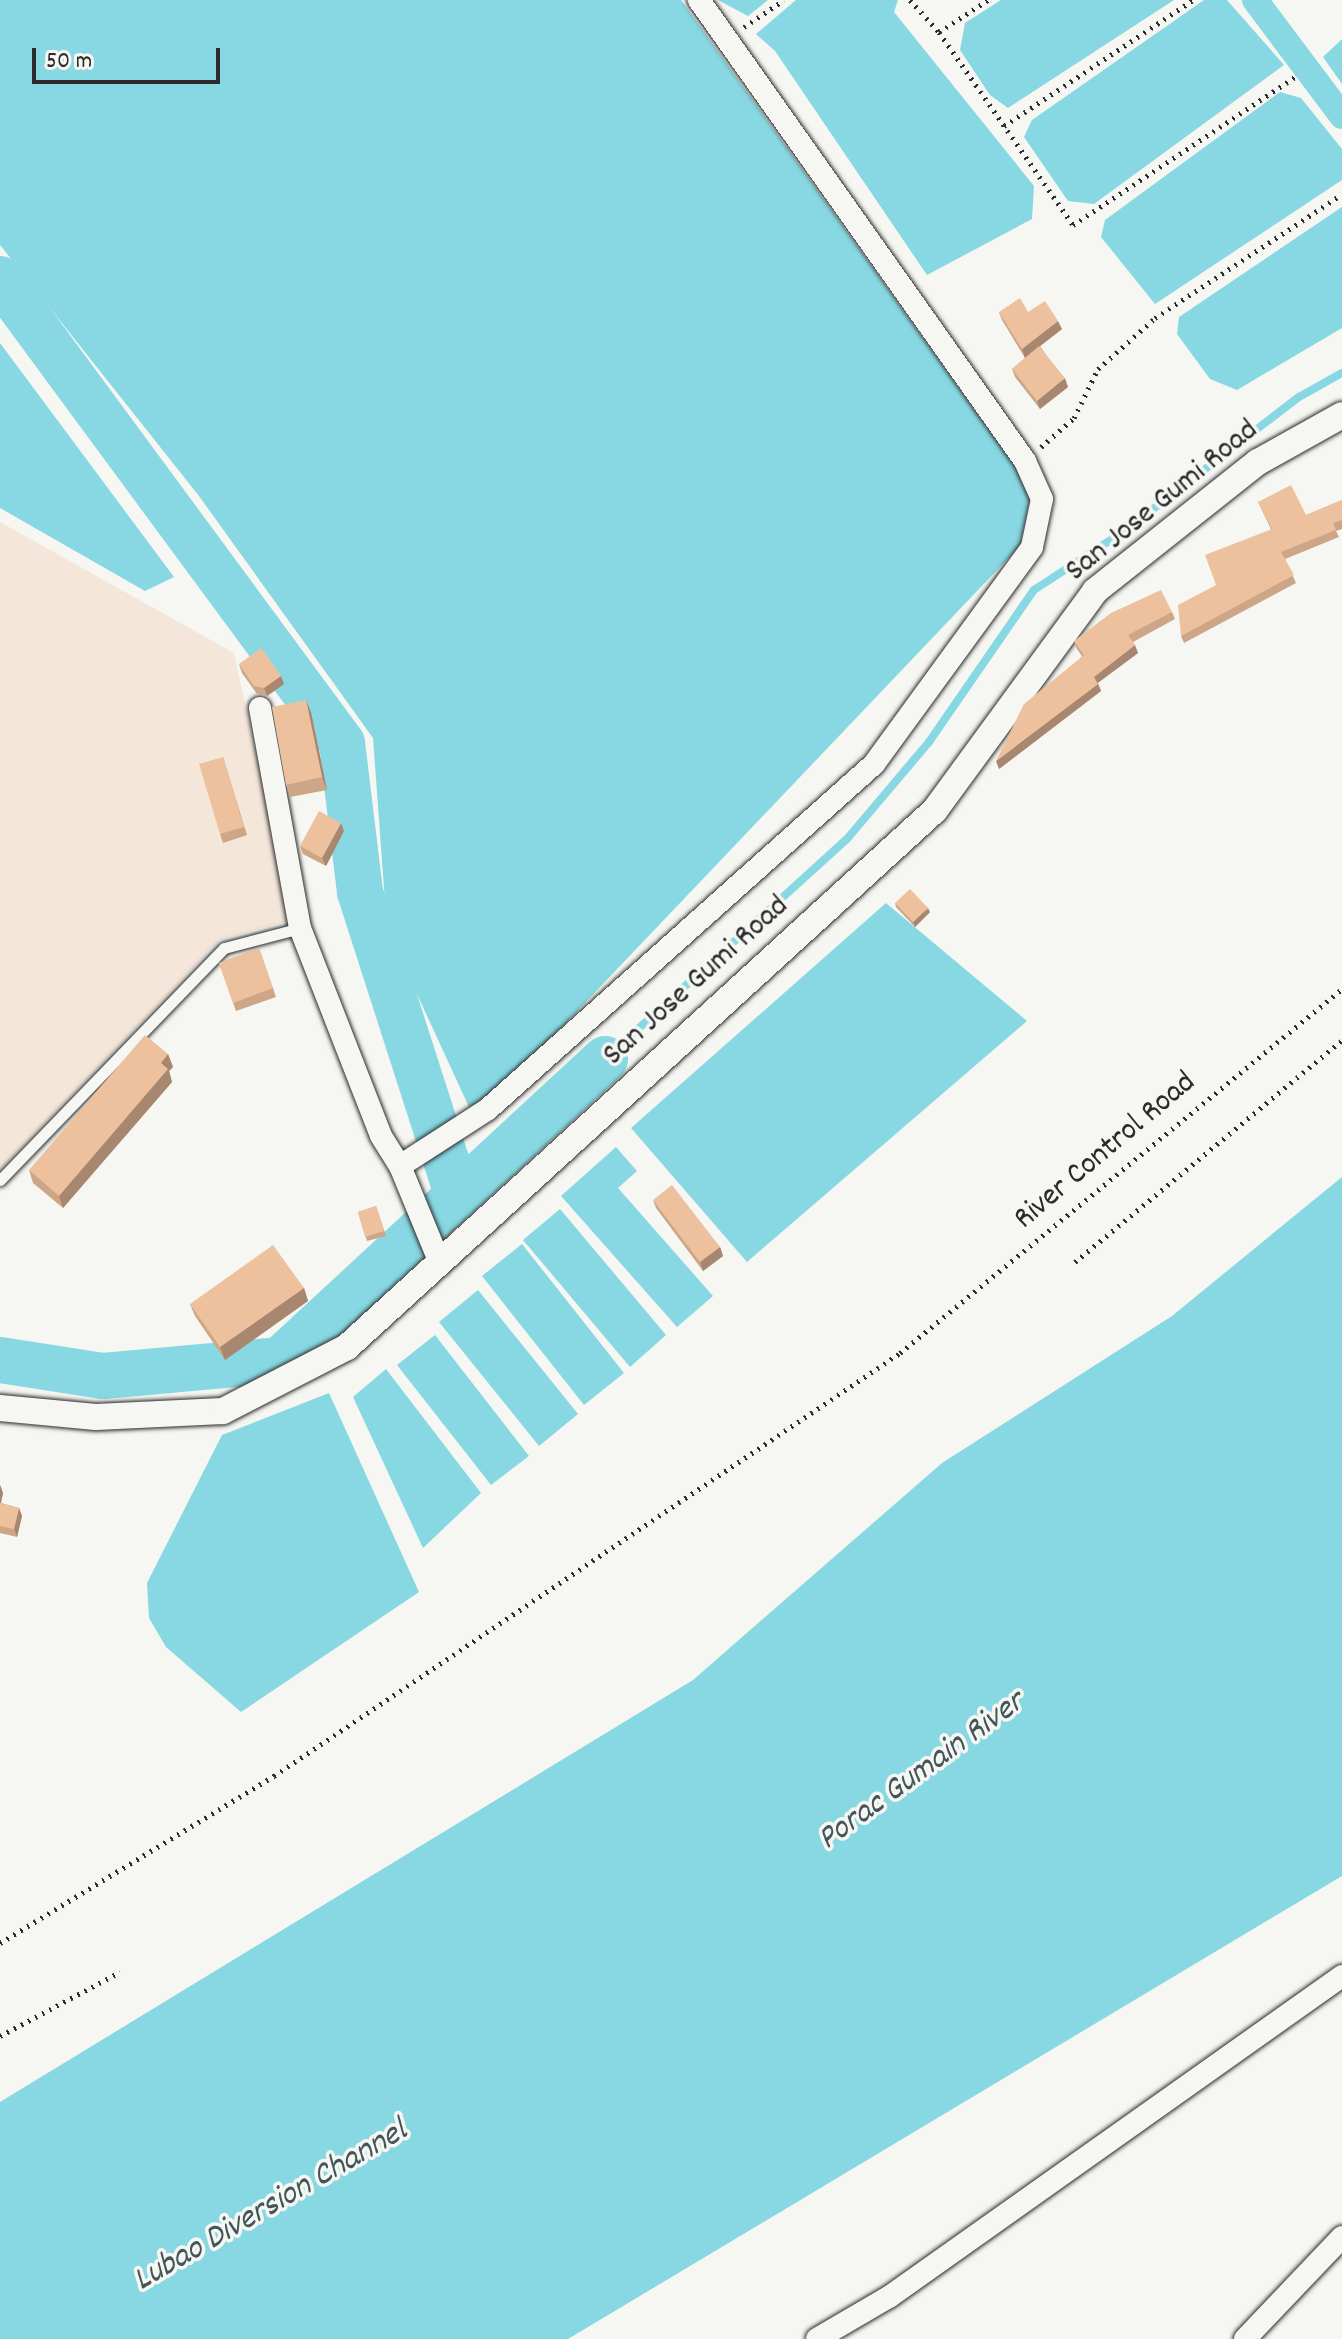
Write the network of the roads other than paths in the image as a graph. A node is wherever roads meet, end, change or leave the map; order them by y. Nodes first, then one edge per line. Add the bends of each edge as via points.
1 (699, 0) edge
2 (1342, 415) edge
3 (260, 708) dead end
4 (300, 928) junction
5 (400, 1166) junction
6 (0, 1180) edge
7 (440, 1263) junction
8 (0, 1408) edge
9 (1342, 1976) edge
10 (1342, 2237) edge
11 (817, 2339) edge
12 (1245, 2339) edge

1 - 5 street via 1025,461 1042,499 1032,547 874,764 488,1109
2 - 7 street, San Jose Gumi Road via 1258,462 1095,591 935,810
3 - 4 street
4 - 5 street via 381,1136
4 - 6 lane via 224,948
5 - 7 street
7 - 8 street, San Jose Gumi Road via 347,1347 223,1411 96,1417
9 - 11 street via 889,2297
10 - 12 street

